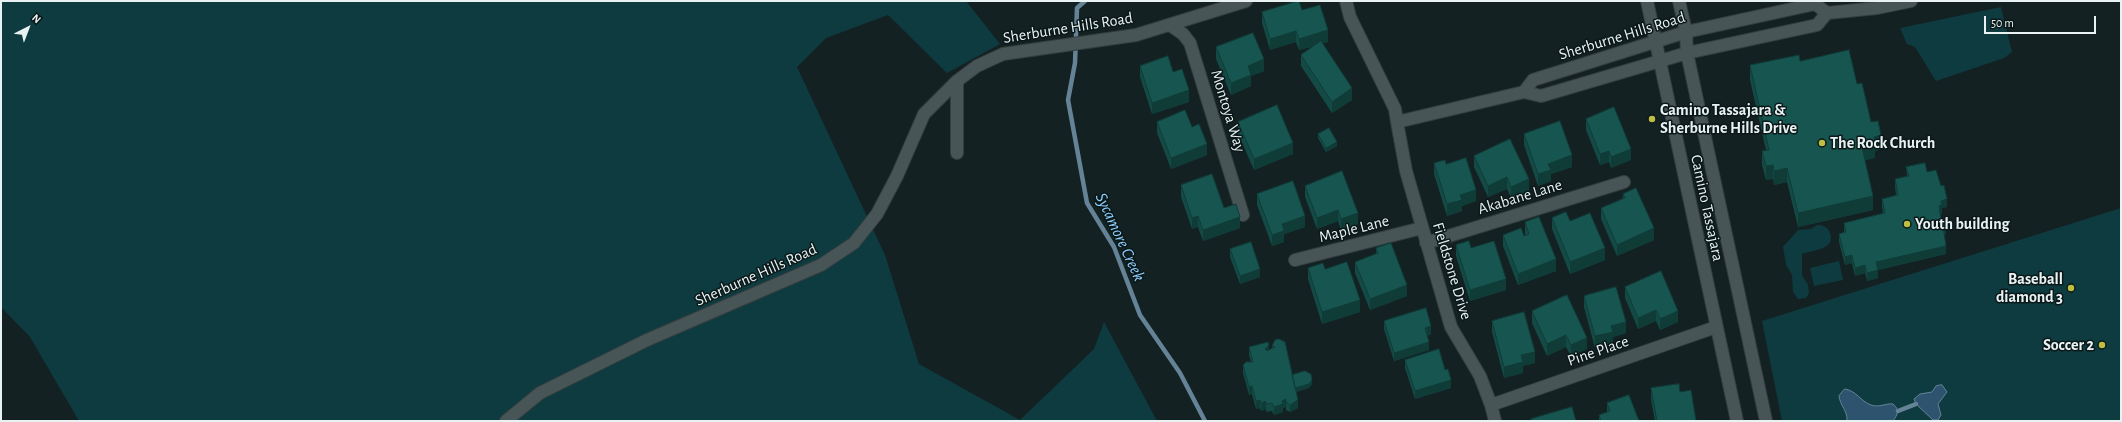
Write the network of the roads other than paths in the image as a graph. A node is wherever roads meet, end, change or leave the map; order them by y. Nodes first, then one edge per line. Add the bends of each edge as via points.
1 (1246, 1) edge
2 (1346, 1) edge
3 (1647, 1) edge
4 (1679, 1) edge
5 (1911, 1) edge
6 (1827, 13) junction
7 (1170, 25) junction
8 (1686, 32) junction
9 (1655, 42) junction
10 (1687, 53) junction
11 (1660, 62) junction
12 (957, 81) junction
13 (1524, 92) junction
14 (1397, 122) junction
15 (957, 153) dead end
16 (1624, 182) dead end
17 (1243, 215) dead end
18 (1422, 228) junction
19 (1426, 243) junction
20 (1295, 260) dead end
21 (1716, 328) junction
22 (1491, 405) junction
23 (506, 421) edge
24 (1495, 421) edge
25 (1737, 421) edge
26 (1766, 421) edge

1 - 7 street, Sherburne Hills Road
2 - 14 street via 1350,17 1395,109
3 - 9 street, Camino Tassajara
4 - 8 street, Camino Tassajara
5 - 6 street via 1877,8
6 - 8 street, Sherburne Hills Road via 1815,4
6 - 10 street via 1817,25
7 - 12 street, Sherburne Hills Road via 1136,35 1003,54 977,66
7 - 17 street, Montoya Way via 1183,34 1190,43
8 - 9 street, Sherburne Hills Road
8 - 10 street, Camino Tassajara
9 - 11 street, Camino Tassajara
9 - 13 street, Sherburne Hills Road via 1533,80
10 - 11 street
10 - 26 street, Camino Tassajara
11 - 13 street via 1541,96
11 - 21 street, Camino Tassajara
12 - 15 street
12 - 23 street, Sherburne Hills Road via 924,114 898,176 877,214 854,243 821,265 647,340 540,393
13 - 14 street
14 - 18 street, Fieldstone Drive via 1406,171
16 - 19 street, Akabane Lane
18 - 19 street, Fieldstone Drive
18 - 20 street, Maple Lane
19 - 22 street, Fieldstone Drive via 1451,327 1480,376
21 - 22 street, Pine Place
21 - 25 street, Camino Tassajara
22 - 24 street, Fieldstone Drive

